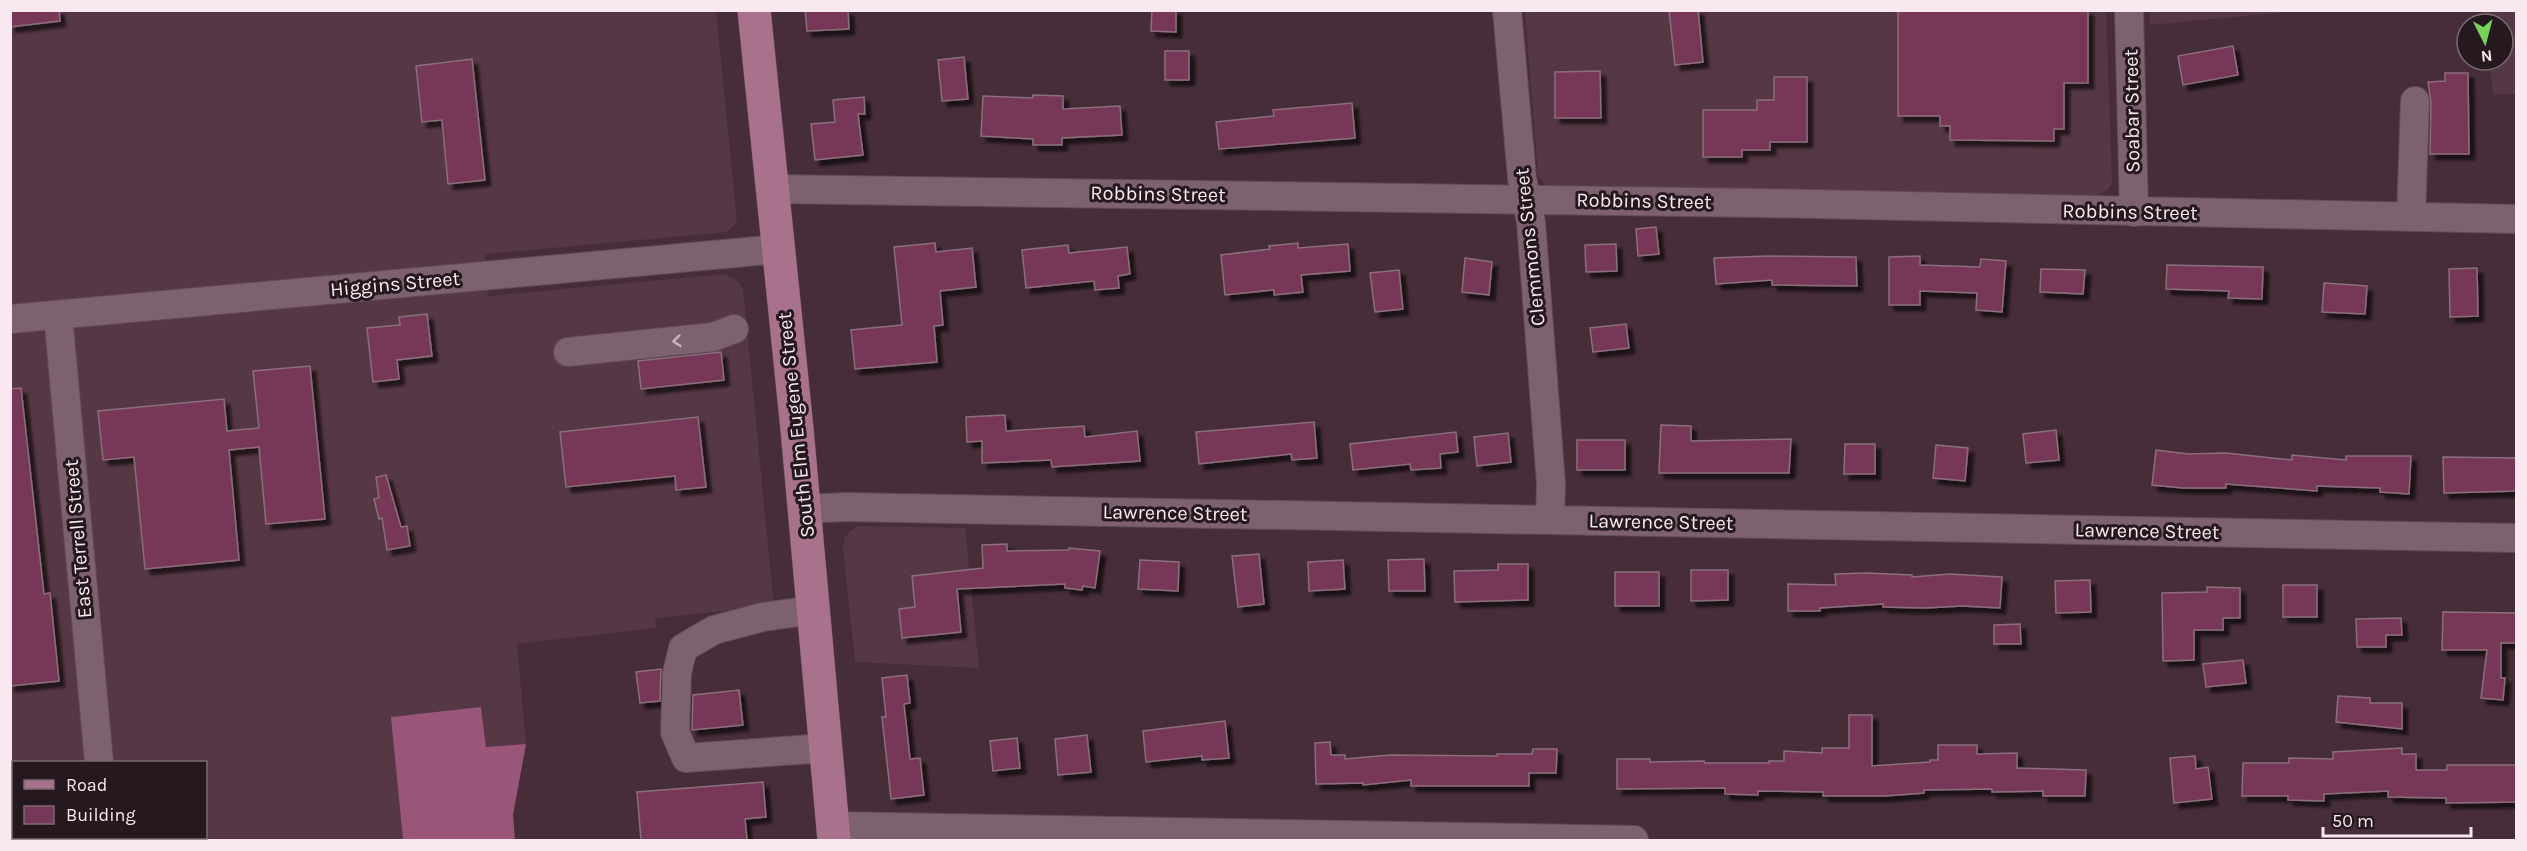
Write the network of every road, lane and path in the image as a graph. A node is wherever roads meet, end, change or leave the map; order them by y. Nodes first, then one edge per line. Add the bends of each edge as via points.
1 (754, 10) edge
2 (1507, 10) edge
3 (2129, 10) edge
4 (2415, 101) dead end
5 (772, 189) junction
6 (1526, 199) junction
7 (2134, 212) junction
8 (2411, 217) junction
9 (2517, 219) edge
10 (779, 249) junction
11 (58, 315) junction
12 (10, 319) edge
13 (734, 329) dead end
14 (568, 352) dead end
15 (805, 509) junction
16 (1550, 520) junction
17 (2517, 538) edge
18 (814, 610) junction
19 (826, 748) junction
20 (99, 761) edge
21 (833, 833) edge
22 (1634, 840) edge

1 - 5 main road, South Elm Eugene Street
2 - 6 street, Clemmons Street
3 - 7 street, Soabar Street
4 - 8 street
5 - 6 street, Robbins Street
5 - 10 main road, South Elm Eugene Street
6 - 7 street, Robbins Street
6 - 16 street, Clemmons Street via 1551,484
7 - 8 street, Robbins Street
8 - 9 street, Robbins Street
10 - 11 street, Higgins Street
10 - 15 main road, South Elm Eugene Street
11 - 12 street, Higgins Street
11 - 20 street, East Terrell Street
13 -> 14 street via 713,337
15 - 16 street, Lawrence Street
15 - 18 main road, South Elm Eugene Street
16 - 17 street, Lawrence Street
18 - 19 main road, South Elm Eugene Street
18 - 19 street via 763,617 714,630 683,648 677,673 675,732 686,758
19 - 21 main road, South Elm Eugene Street
21 - 22 street

